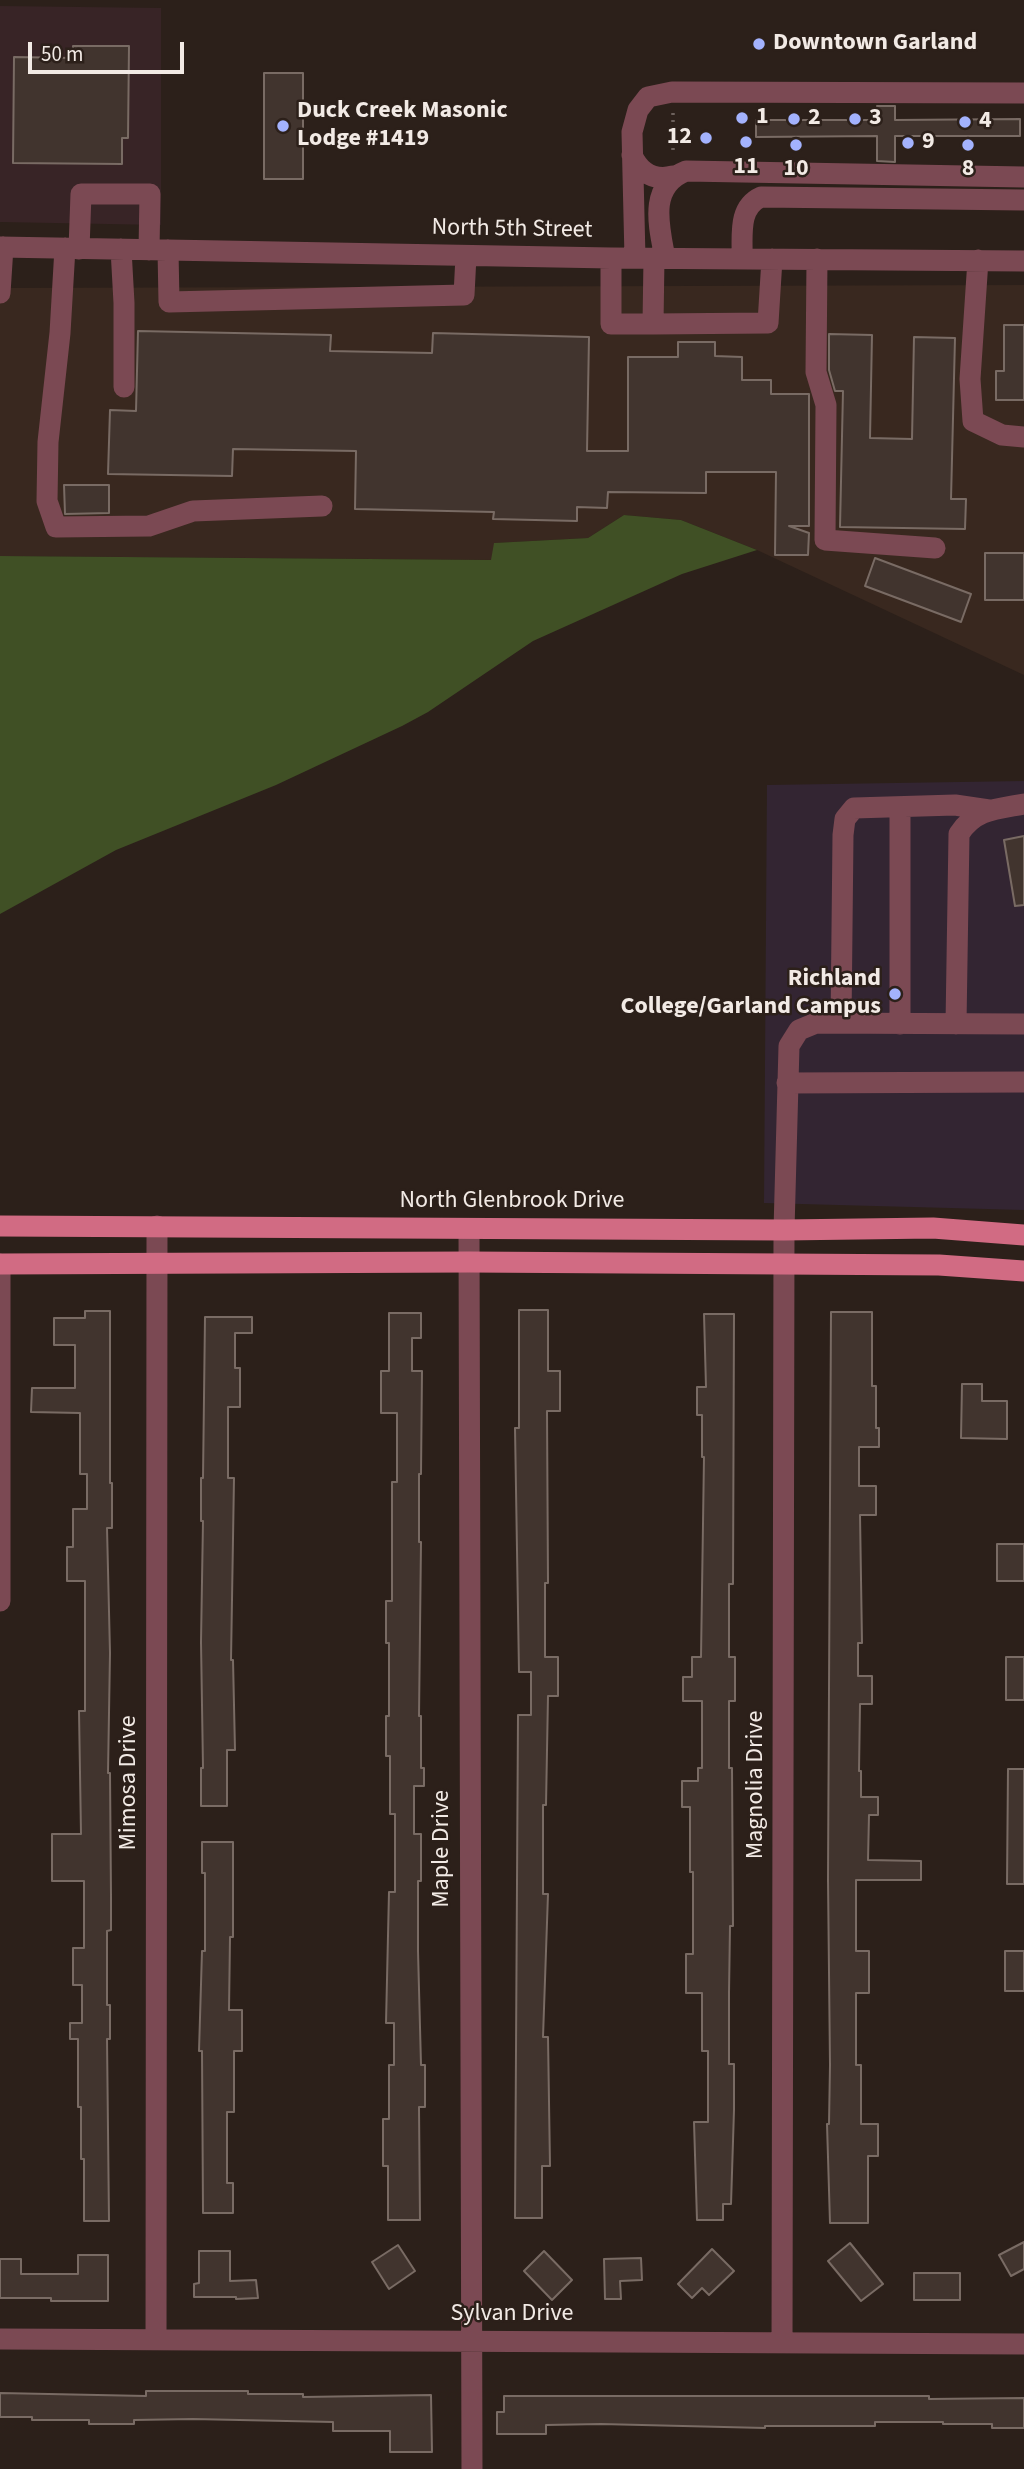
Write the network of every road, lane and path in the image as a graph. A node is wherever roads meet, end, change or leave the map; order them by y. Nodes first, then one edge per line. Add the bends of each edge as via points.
1 (1024, 93) edge
2 (673, 102) dead end
3 (632, 155) junction
4 (673, 166) junction
5 (1024, 177) edge
6 (1024, 200) edge
7 (2, 247) edge
8 (72, 248) junction
9 (121, 249) junction
10 (158, 250) junction
11 (466, 256) junction
12 (611, 258) junction
13 (651, 258) junction
14 (742, 259) junction
15 (772, 259) junction
16 (817, 259) junction
17 (978, 260) junction
18 (1024, 261) edge
19 (0, 293) edge
20 (653, 324) junction
21 (124, 387) dead end
22 (1024, 437) edge
23 (322, 506) dead end
24 (935, 548) dead end
25 (1024, 804) edge
26 (900, 807) junction
27 (989, 810) junction
28 (841, 1023) junction
29 (900, 1024) junction
30 (956, 1024) junction
31 (1024, 1024) edge
32 (1024, 1082) edge
33 (787, 1083) junction
34 (0, 1226) edge
35 (157, 1226) junction
36 (469, 1229) junction
37 (784, 1230) junction
38 (1024, 1234) edge
39 (469, 1262) junction
40 (0, 1264) edge
41 (157, 1264) junction
42 (785, 1265) junction
43 (1024, 1271) edge
44 (0, 1601) edge
45 (0, 2339) edge
46 (156, 2340) junction
47 (782, 2341) junction
48 (472, 2342) junction
49 (1024, 2344) edge
50 (472, 2469) edge

1 - 3 street via 672,92 648,97 638,110
2 - 4 path
3 - 4 street via 639,169 659,177
3 - 13 street
4 - 5 street via 686,170
4 - 13 street via 662,192
6 - 14 street via 761,197 744,213
7 - 8 street, North 5th Street
7 - 19 street
8 - 9 street, North 5th Street
8 - 10 street via 81,194 150,194
8 - 23 street via 48,442 47,501 56,527 149,526 193,511
9 - 10 street, North 5th Street
9 - 21 street
10 - 11 street, North 5th Street
10 - 11 street via 169,302 464,295
11 - 12 street, North 5th Street
12 - 13 street, North 5th Street
12 - 20 street via 611,324
13 - 14 street, North 5th Street
13 - 20 street
14 - 15 street, North 5th Street
15 - 16 street, North 5th Street
15 - 20 street via 768,323
16 - 17 street, North 5th Street
16 - 24 street via 816,372 826,405 825,540
17 - 18 street, North 5th Street
17 - 22 street via 970,379 973,421 1002,435
25 - 27 street
26 - 27 street via 955,805
26 - 28 street via 854,808 845,818
26 - 29 street
27 - 30 street via 976,814 959,834
28 - 29 street, Magnolia Drive
28 - 33 street, Magnolia Drive via 816,1023 799,1030 789,1046
29 - 30 street, Magnolia Drive
30 - 31 street, Magnolia Drive
32 - 33 street
33 - 37 street, Magnolia Drive
34 - 35 main road, North Glenbrook Drive
35 - 36 main road, North Glenbrook Drive
35 - 41 street, Mimosa Drive
36 - 37 main road, North Glenbrook Drive
36 - 39 street, Maple Drive
37 - 38 main road, North Glenbrook Drive via 933,1228
37 - 42 street, Magnolia Drive
39 - 41 main road
39 - 42 main road
39 - 48 street, Maple Drive
40 - 41 main road
40 - 44 street
41 - 46 street, Mimosa Drive
42 - 43 main road via 939,1265
42 - 47 street, Magnolia Drive
45 - 46 street, Sylvan Drive
46 - 48 street, Sylvan Drive
47 - 48 street, Sylvan Drive
47 - 49 street, Sylvan Drive
48 - 50 street, Maple Drive

